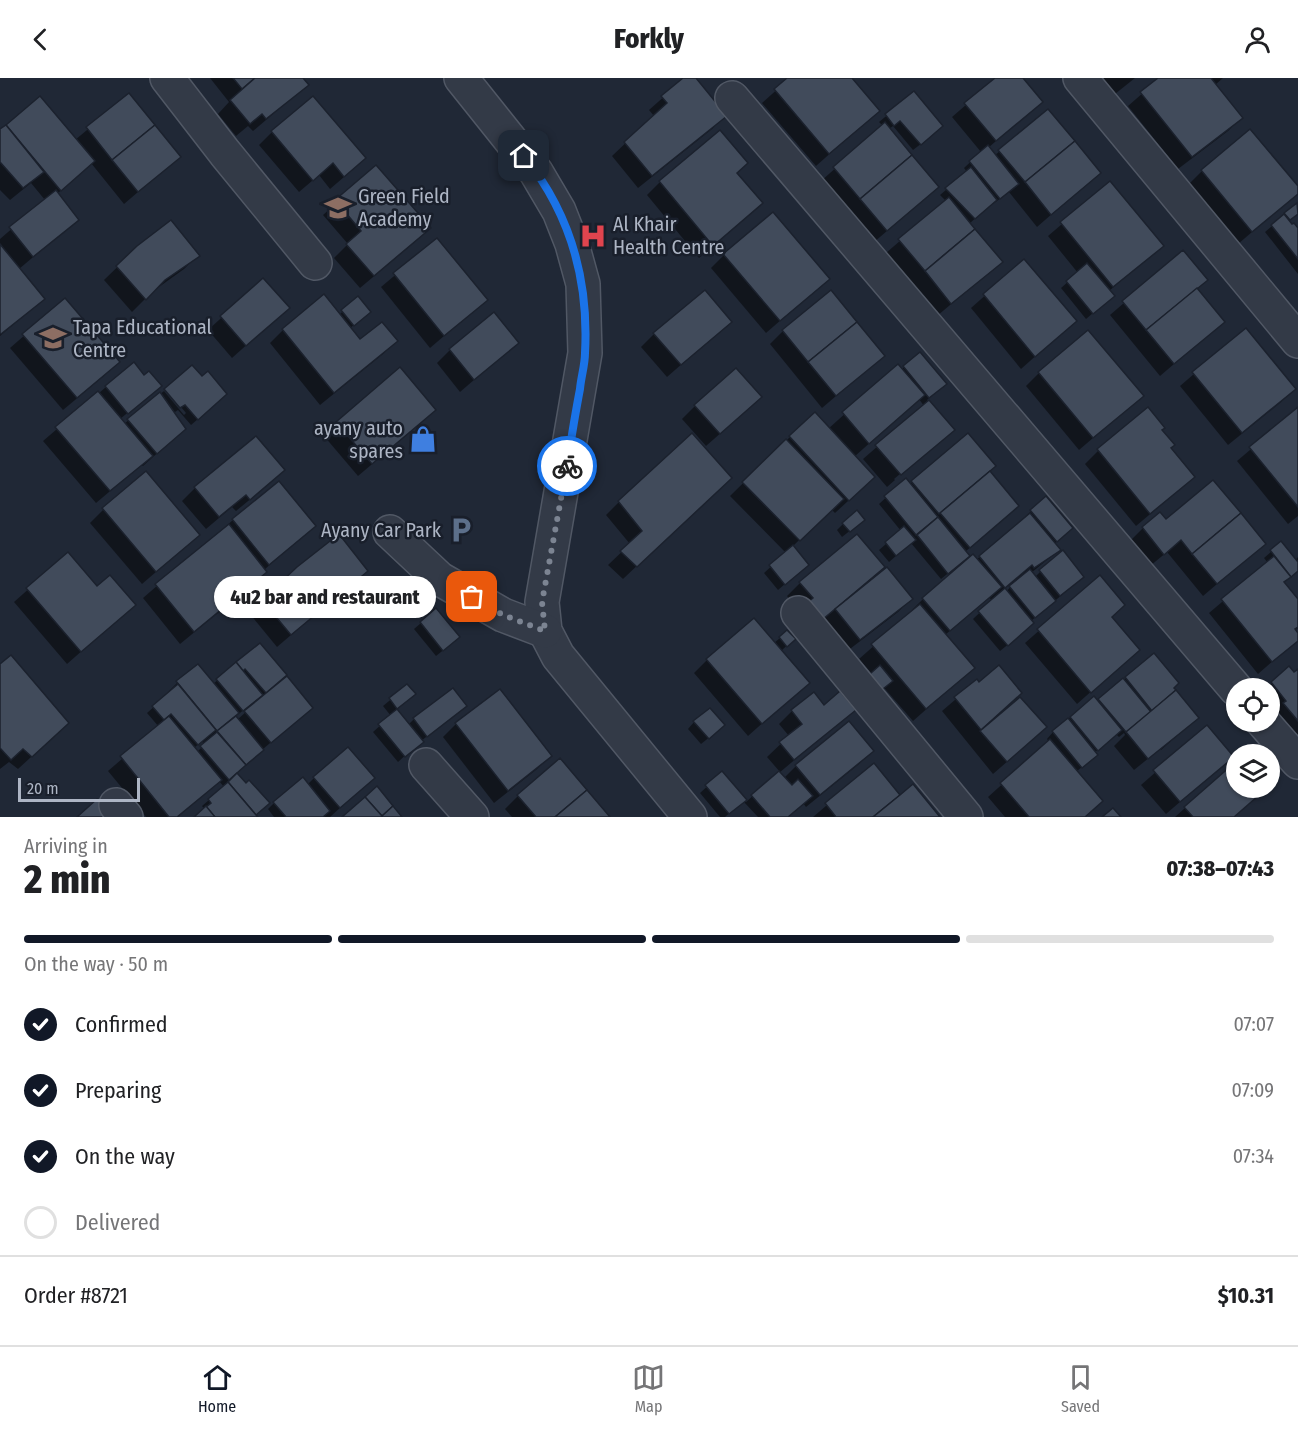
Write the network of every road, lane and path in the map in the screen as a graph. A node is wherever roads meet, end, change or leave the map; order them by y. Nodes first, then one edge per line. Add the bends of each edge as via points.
1 (167, 78) edge
2 (461, 78) edge
3 (1080, 78) edge
4 (732, 98) dead end
5 (315, 263) dead end
6 (1288, 308) edge
7 (1298, 341) edge
8 (390, 532) dead end
9 (798, 613) dead end
10 (545, 631) junction
11 (1226, 678) edge
12 (1272, 732) edge
13 (1298, 762) edge
14 (426, 765) dead end
15 (472, 817) edge
16 (690, 817) edge
17 (966, 817) edge

1 - 5 street
2 - 10 street via 536,172 559,211 583,284 585,353 542,602
3 - 6 street
4 - 11 street
6 - 7 street
8 - 10 street via 440,579 503,615
9 - 17 street
10 - 16 street via 558,656
12 - 13 street
14 - 15 street

